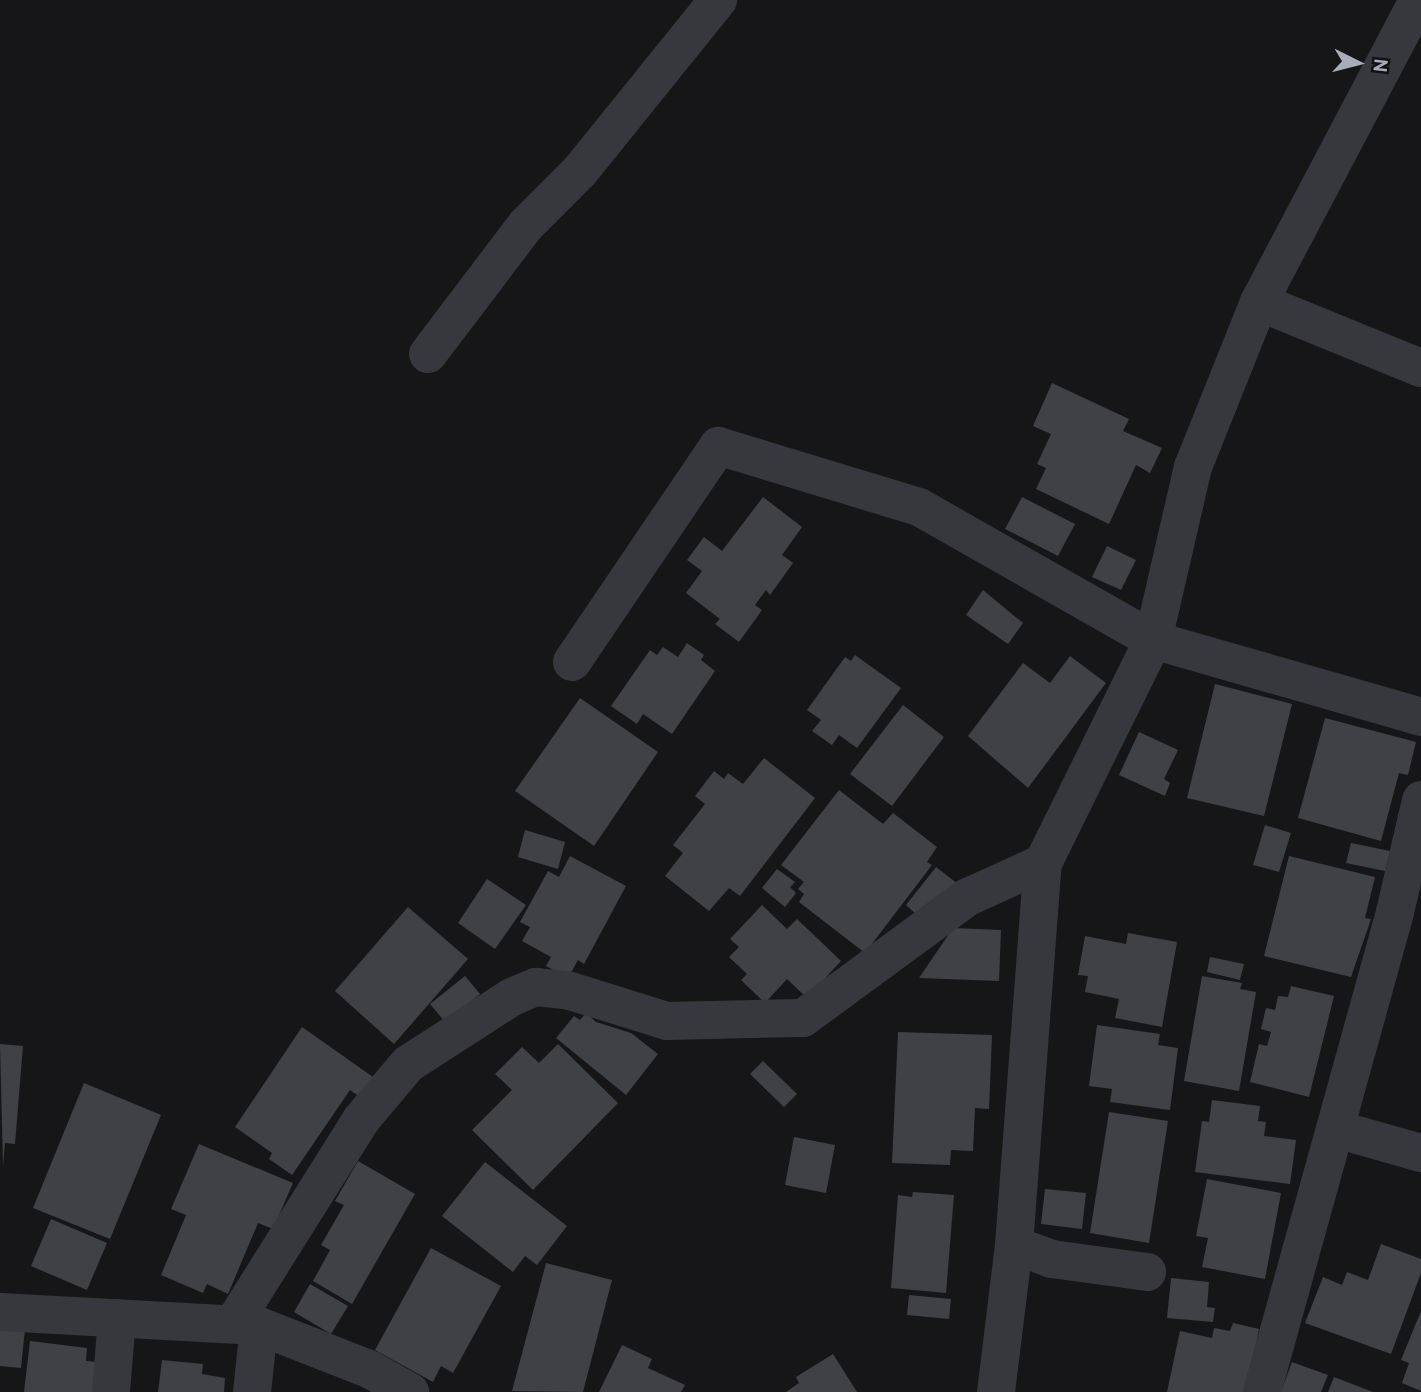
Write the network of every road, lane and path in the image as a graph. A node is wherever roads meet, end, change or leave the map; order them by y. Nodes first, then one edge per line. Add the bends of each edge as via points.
1 (718, 0) edge
2 (1418, 0) edge
3 (1259, 302) junction
4 (428, 354) dead end
5 (1421, 368) edge
6 (1153, 640) junction
7 (572, 662) dead end
8 (1421, 717) edge
9 (1421, 800) edge
10 (1043, 863) junction
11 (1408, 914) edge
12 (1335, 1129) junction
13 (1421, 1153) edge
14 (1014, 1245) junction
15 (1147, 1272) dead end
16 (0, 1312) edge
17 (117, 1318) junction
18 (246, 1325) junction
19 (111, 1392) edge
20 (252, 1392) edge
21 (410, 1392) edge
22 (996, 1392) edge
23 (1262, 1392) edge

1 - 4 street via 580,171 526,225
2 - 3 street
3 - 5 street
3 - 6 street via 1193,467
6 - 7 street via 919,507 718,446
6 - 8 street
6 - 10 street
9 - 11 street
10 - 14 street
10 - 18 street via 968,897 803,1018 667,1021 567,990 536,988 512,997 408,1064 361,1120
11 - 12 street
12 - 13 street
12 - 23 street
14 - 15 street via 1052,1259
14 - 22 street
16 - 17 street
17 - 18 street
17 - 19 street
18 - 20 street
18 - 21 street via 371,1370

